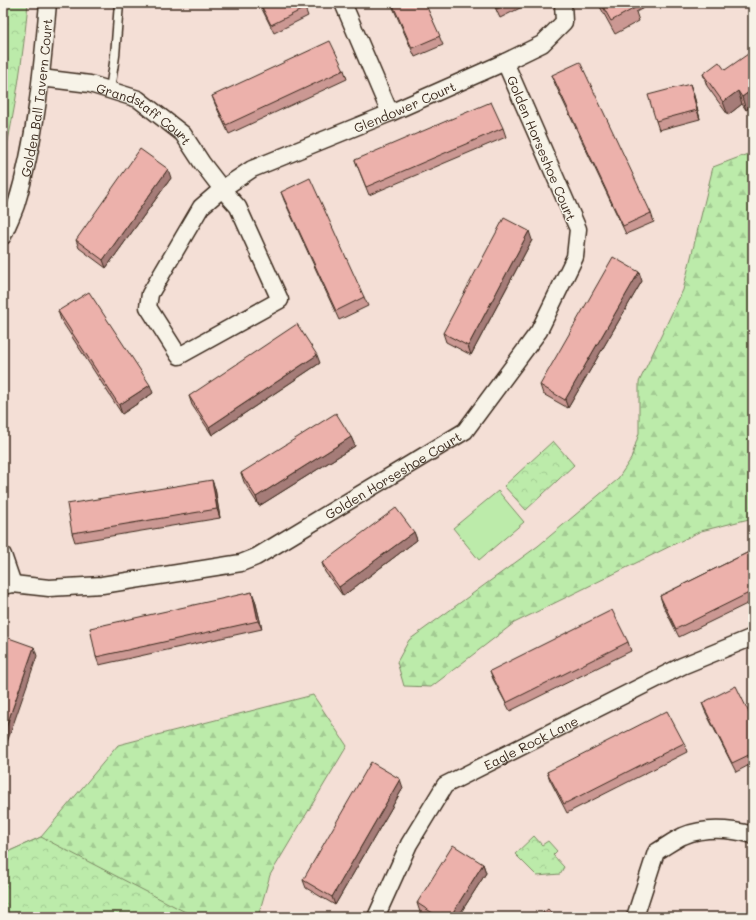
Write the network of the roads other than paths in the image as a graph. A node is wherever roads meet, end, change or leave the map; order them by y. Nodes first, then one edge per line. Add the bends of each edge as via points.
1 (48, 3) edge
2 (119, 3) edge
3 (343, 3) edge
4 (563, 3) edge
5 (505, 62) junction
6 (41, 78) junction
7 (110, 90) junction
8 (390, 113) junction
9 (222, 189) junction
10 (3, 236) edge
11 (3, 555) edge
12 (8, 585) edge
13 (753, 637) edge
14 (753, 835) edge
15 (376, 917) edge
16 (635, 917) edge

1 - 6 street, Golden Ball Tavern Court
2 - 7 lane
3 - 8 street
4 - 5 street, Glendower Court via 564,22 542,44
5 - 8 street, Glendower Court
5 - 12 street, Golden Horseshoe Court via 578,229 576,248 575,257 540,331 465,431 256,557 241,563 102,585 49,588
6 - 7 street, Grandstaff Court via 90,84
6 - 10 street, Golden Ball Tavern Court via 28,159 15,206
7 - 9 street, Grandstaff Court via 138,99 183,134
8 - 9 street, Glendower Court via 252,169
9 - 9 street, Grandstaff Court via 238,207 280,300 179,356 148,307 150,294 201,206
11 - 12 street
13 - 15 street, Eagle Rock Lane via 682,666 445,785 409,844
14 - 16 street via 706,830 683,836 656,852

